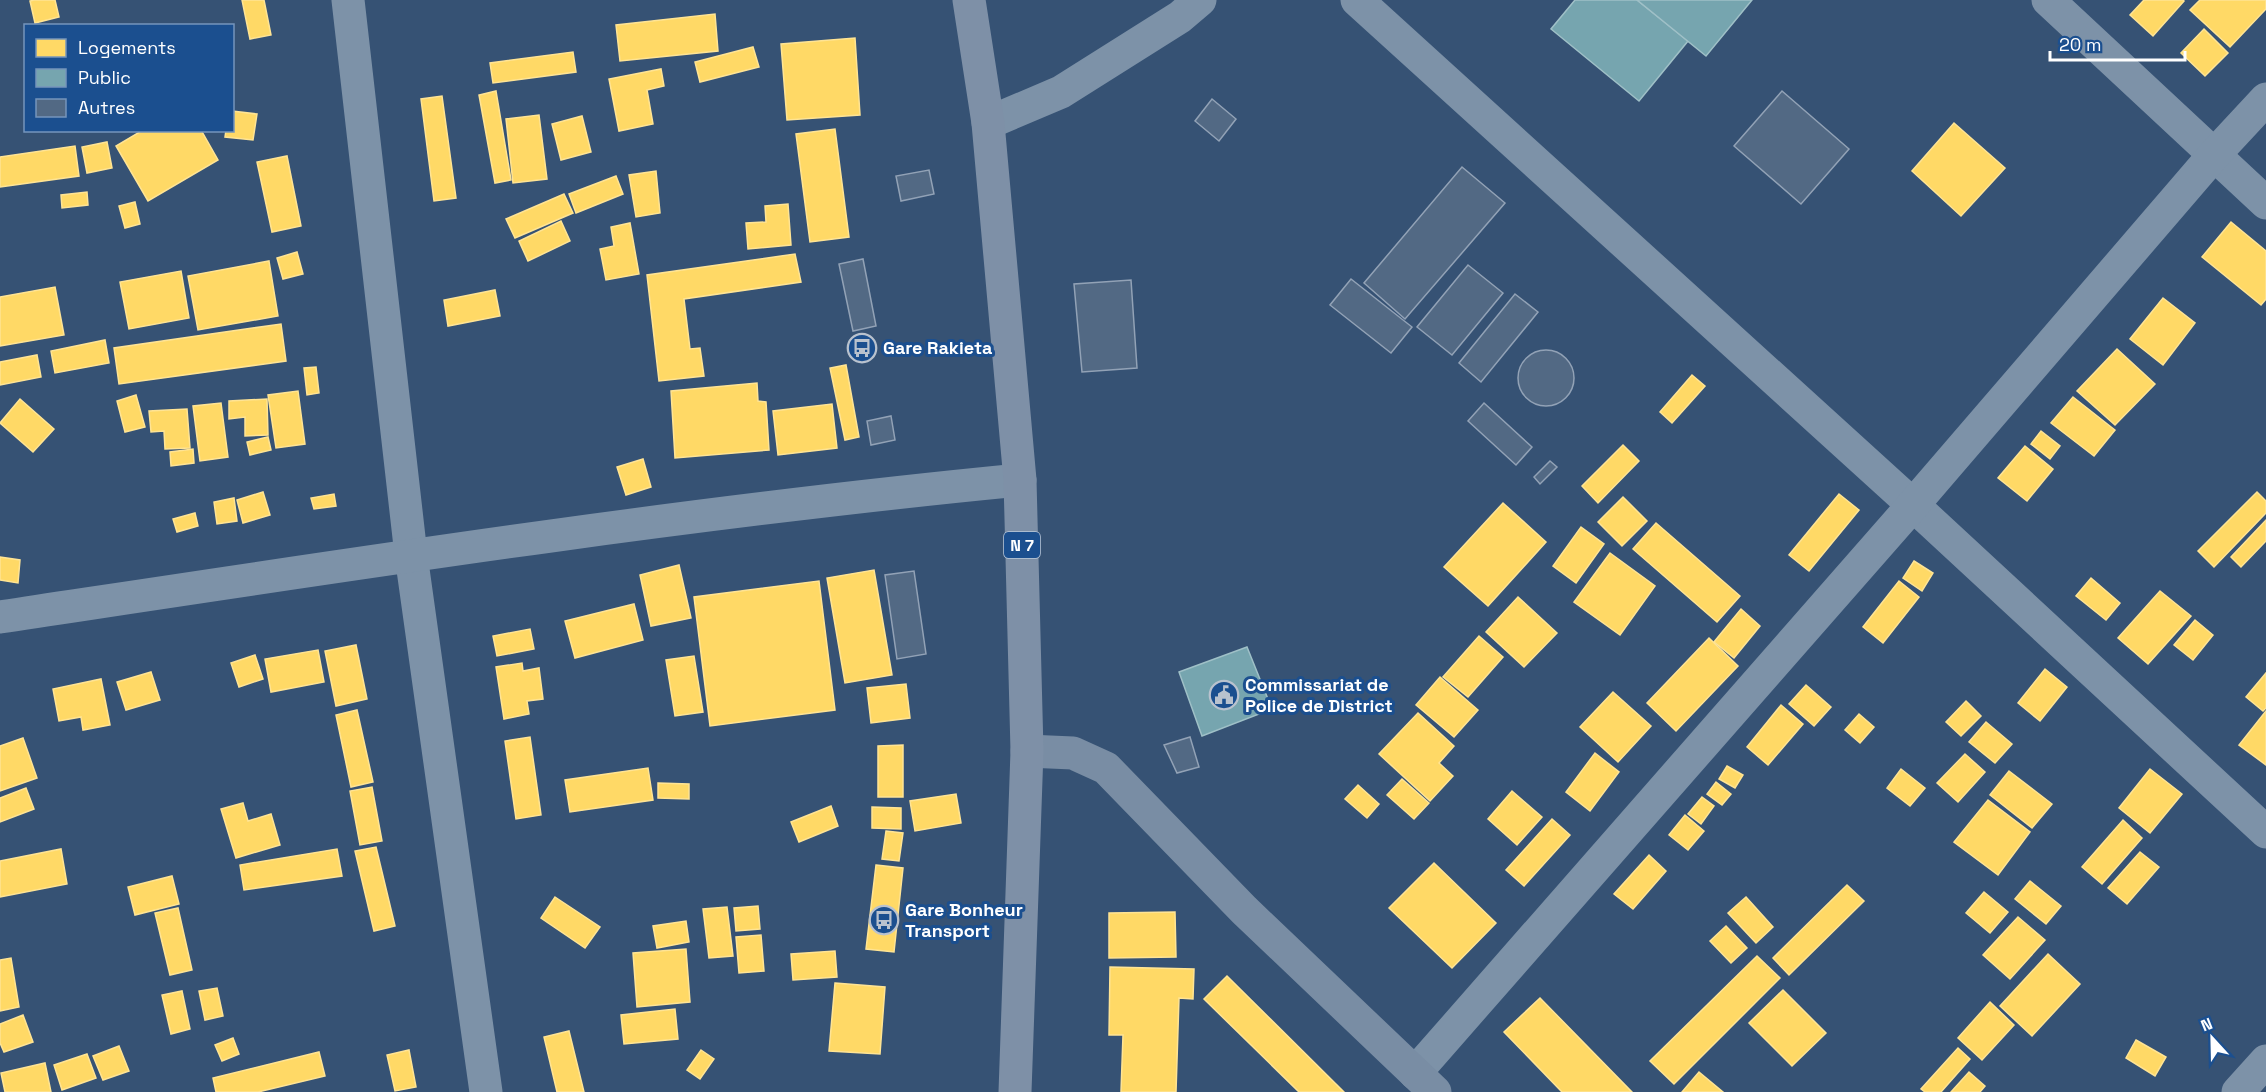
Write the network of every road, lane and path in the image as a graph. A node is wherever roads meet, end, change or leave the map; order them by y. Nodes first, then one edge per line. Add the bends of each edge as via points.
1 (348, 0) edge
2 (969, 0) edge
3 (1200, 0) edge
4 (1357, 0) edge
5 (2048, 0) edge
6 (2266, 99) edge
7 (988, 123) junction
8 (2213, 156) junction
9 (2266, 203) edge
10 (1020, 480) junction
11 (1913, 505) junction
12 (411, 555) junction
13 (0, 617) edge
14 (1027, 751) junction
15 (2266, 832) edge
16 (2266, 1061) edge
17 (1425, 1082) edge
18 (486, 1092) edge
19 (1016, 1092) edge
20 (2238, 1092) edge

1 - 12 street
2 - 7 highway, N 7
3 - 7 street via 1180,17 1061,92
4 - 11 street
5 - 8 street
6 - 8 street
7 - 10 highway, N 7
8 - 9 street
8 - 11 street
10 - 12 street via 858,496
10 - 14 highway, N 7
11 - 15 street
11 - 17 street
12 - 13 street
12 - 18 street
14 - 17 main road via 1073,753 1106,768 1244,910
14 - 19 highway, N 7
16 - 20 street

